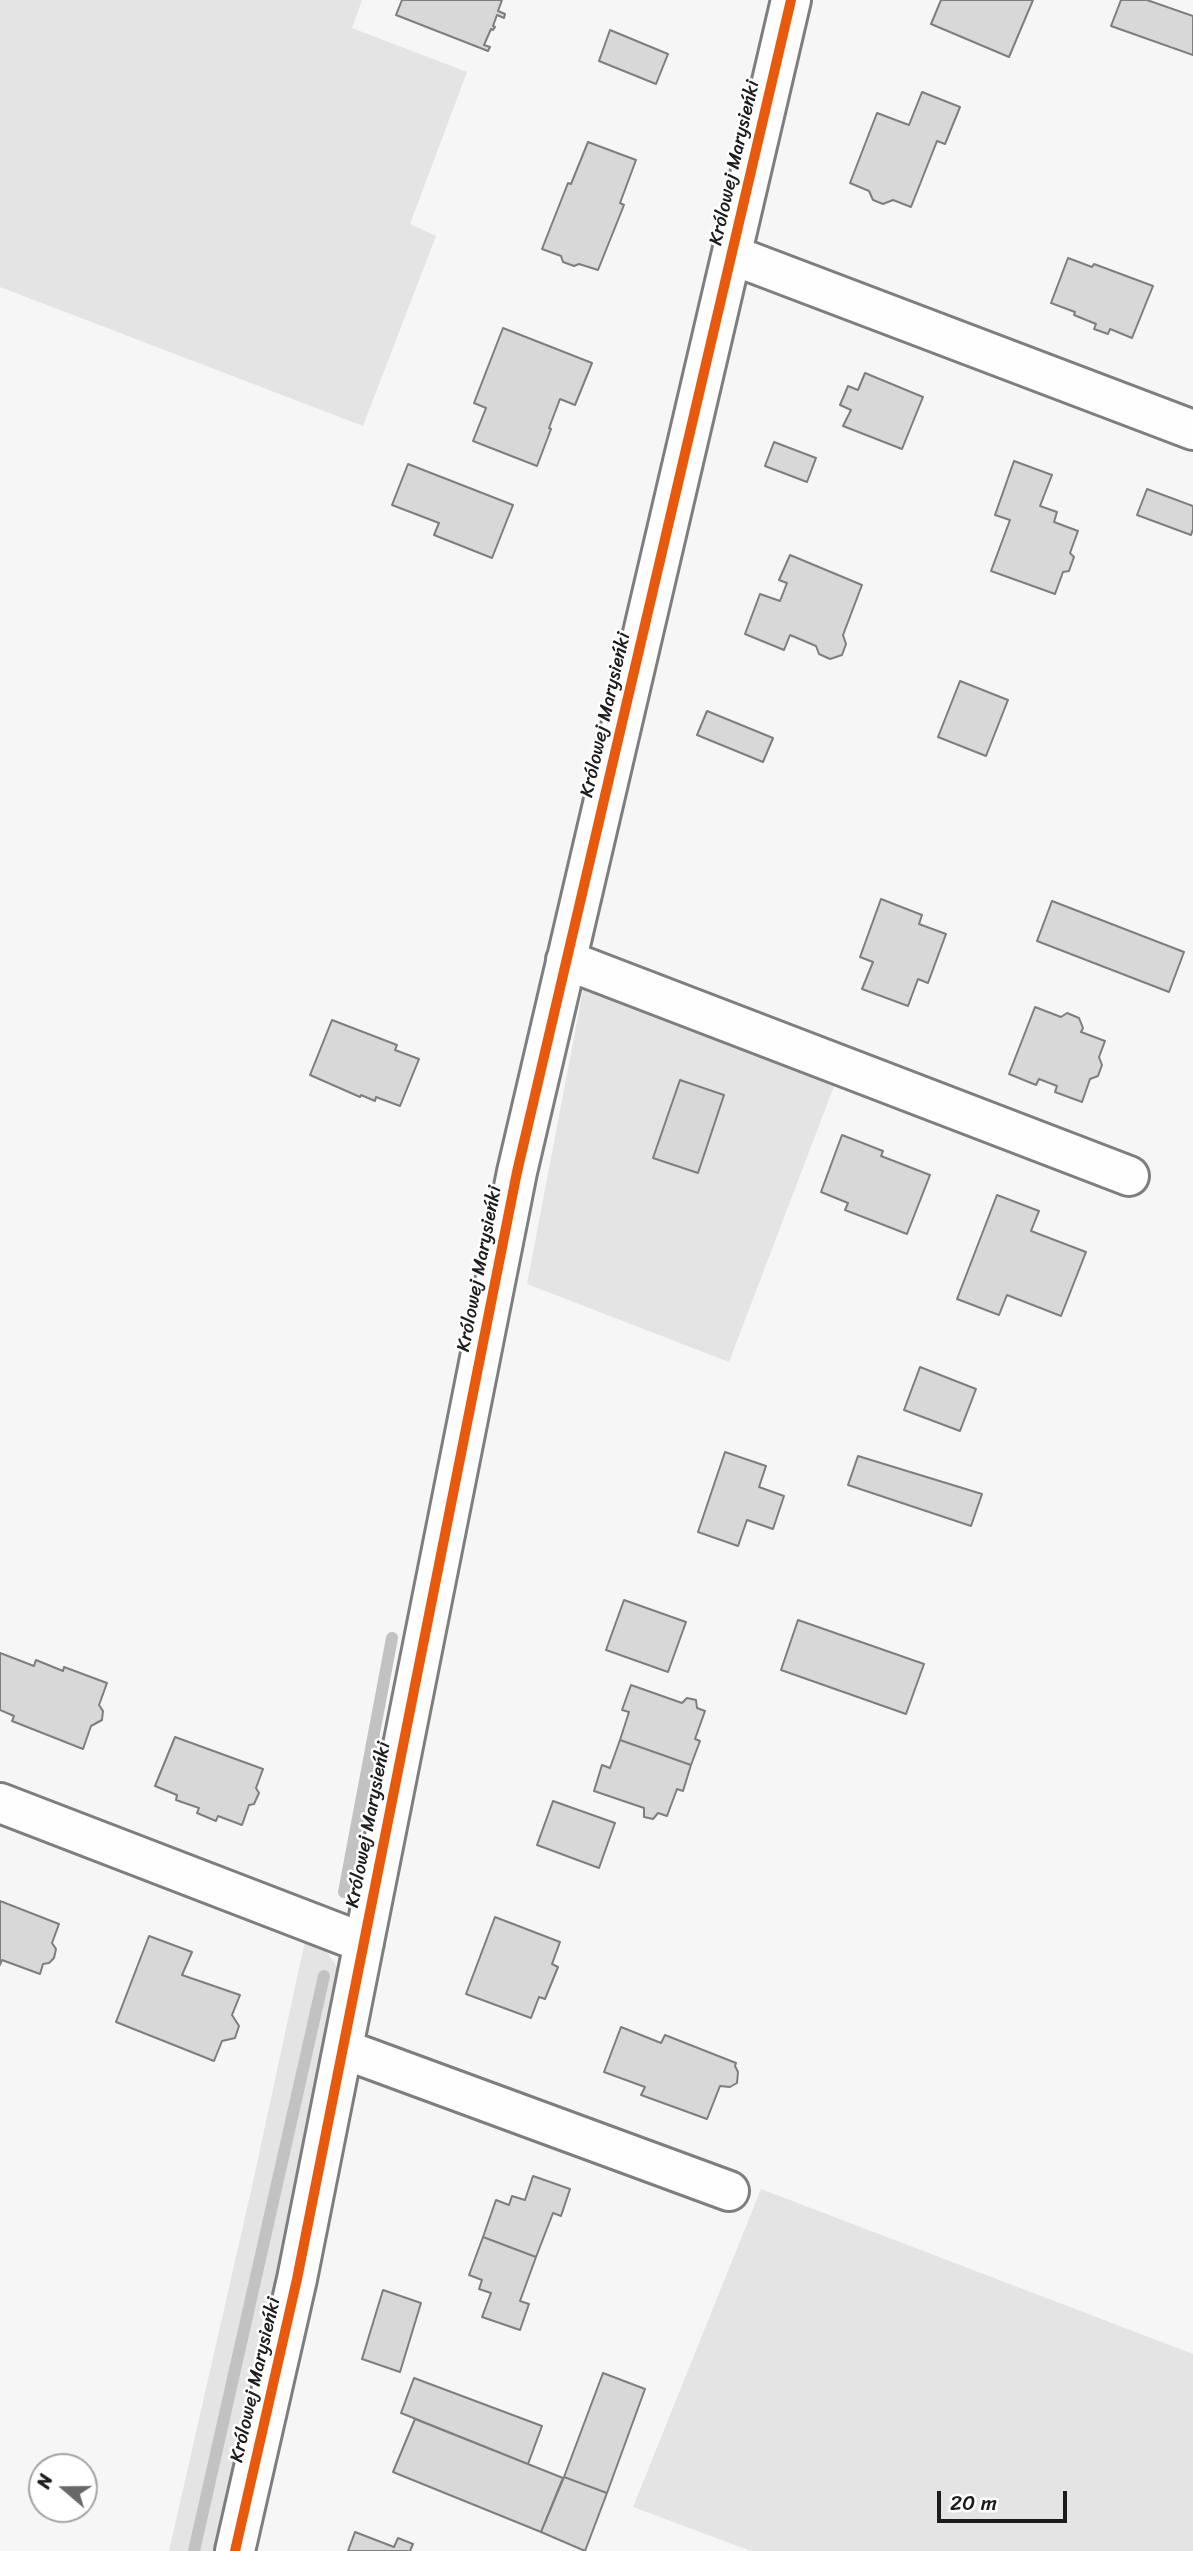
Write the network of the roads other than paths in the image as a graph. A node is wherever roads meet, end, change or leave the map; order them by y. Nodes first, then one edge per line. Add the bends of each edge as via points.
1 (791, 0) edge
2 (732, 255) junction
3 (1193, 430) edge
4 (566, 960) junction
5 (1129, 1176) dead end
6 (0, 1803) edge
7 (364, 1942) junction
8 (343, 2049) junction
9 (729, 2191) dead end
10 (235, 2551) edge

1 - 2 street, Królowej Marysieńki
2 - 3 street
2 - 4 street, Królowej Marysieńki
4 - 5 street
4 - 7 street, Królowej Marysieńki via 517,1172
6 - 7 street
7 - 8 street, Królowej Marysieńki
8 - 9 street
8 - 10 street, Królowej Marysieńki

